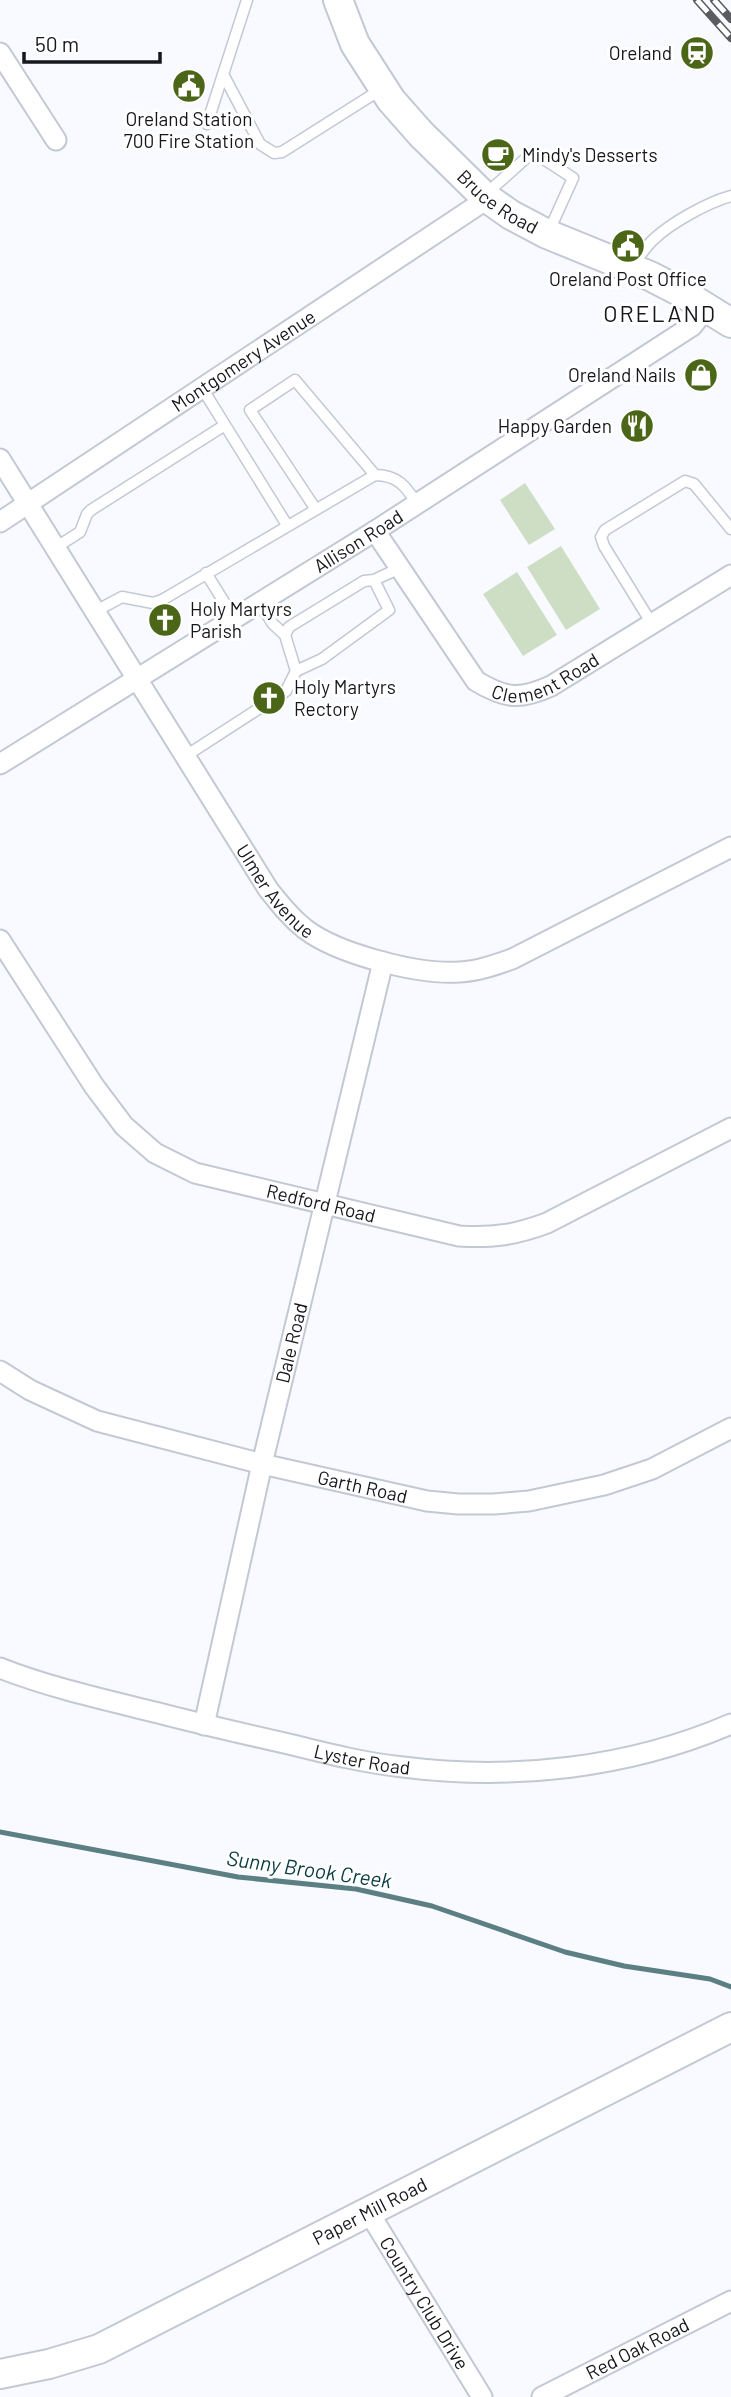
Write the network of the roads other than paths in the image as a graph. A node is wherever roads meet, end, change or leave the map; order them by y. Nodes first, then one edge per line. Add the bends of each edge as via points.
1 (247, 0) edge
2 (338, 0) edge
3 (0, 53) edge
4 (223, 74) junction
5 (383, 88) junction
6 (207, 124) dead end
7 (56, 140) dead end
8 (731, 196) edge
9 (486, 197) junction
10 (547, 234) junction
11 (631, 269) junction
12 (725, 317) edge
13 (202, 388) junction
14 (225, 425) junction
15 (0, 459) edge
16 (374, 475) junction
17 (27, 504) junction
18 (417, 504) junction
19 (316, 508) junction
20 (0, 522) edge
21 (287, 525) junction
22 (731, 529) edge
23 (376, 531) junction
24 (54, 548) junction
25 (400, 568) junction
26 (206, 573) junction
27 (731, 575) edge
28 (374, 580) junction
29 (259, 602) junction
30 (94, 612) junction
31 (234, 618) junction
32 (652, 624) junction
33 (287, 631) junction
34 (296, 671) junction
35 (135, 678) junction
36 (184, 757) junction
37 (0, 764) edge
38 (731, 846) edge
39 (0, 940) edge
40 (383, 962) junction
41 (731, 1128) edge
42 (324, 1203) junction
43 (0, 1371) edge
44 (731, 1428) edge
45 (262, 1464) junction
46 (0, 1668) edge
47 (731, 1724) edge
48 (204, 1725) junction
49 (731, 2027) edge
50 (368, 2211) junction
51 (731, 2301) edge
52 (0, 2374) edge
53 (482, 2397) edge
54 (542, 2397) edge

1 - 4 lane
2 - 5 street, Bruce Road via 355,44
3 - 7 street
4 - 5 lane via 260,144 274,153
4 - 6 lane
5 - 9 street, Bruce Road via 421,134
8 - 11 lane via 666,229
9 - 10 street, Bruce Road
9 - 10 lane via 533,152 573,178
9 - 13 street, Montgomery Avenue
10 - 11 street, Bruce Road
11 - 12 street, Bruce Road
12 - 18 street, Allison Road via 692,326
13 - 14 lane
13 - 17 street, Montgomery Avenue
14 - 21 lane
14 - 24 lane via 91,510 80,532
15 - 17 street, Ulmer Avenue
16 - 18 lane via 389,475 406,486
16 - 19 lane
16 - 19 lane via 295,380 250,410
17 - 20 street, Montgomery Avenue
17 - 24 street, Ulmer Avenue
18 - 23 street, Allison Road
19 - 21 lane
21 - 26 lane
22 - 32 lane via 694,484 685,481 605,530 601,537 604,546
23 - 25 street, Clement Road
23 - 29 street, Allison Road
24 - 30 street, Ulmer Avenue
25 - 28 lane
25 - 32 street, Clement Road via 477,681 506,695 531,695
26 - 30 lane via 162,600 153,603 122,597
26 - 31 lane
27 - 32 street, Clement Road
28 - 33 lane via 364,581
28 - 34 lane via 389,610 322,659
29 - 31 street, Allison Road
29 - 33 lane via 273,624
30 - 35 street, Ulmer Avenue
31 - 35 street, Allison Road
33 - 34 lane
34 - 36 lane via 286,691
35 - 36 street, Ulmer Avenue
35 - 37 street, Allison Road
36 - 40 street, Ulmer Avenue via 286,911 320,938
38 - 40 street, Ulmer Avenue via 488,967 459,972
39 - 42 street, Redford Road via 94,1086 139,1140 195,1173
40 - 42 street, Dale Road
41 - 42 street, Redford Road via 547,1223 504,1236 459,1236
42 - 45 street, Dale Road
43 - 45 street, Garth Road via 51,1401 97,1420
44 - 45 street, Garth Road via 628,1478 567,1494 494,1504 427,1501
45 - 48 street, Dale Road
46 - 48 street, Lyster Road
47 - 48 street, Lyster Road via 612,1761 490,1772 367,1762
49 - 50 street, Paper Mill Road
50 - 52 street, Paper Mill Road via 99,2349
50 - 53 street, Country Club Drive
51 - 54 street, Red Oak Road

